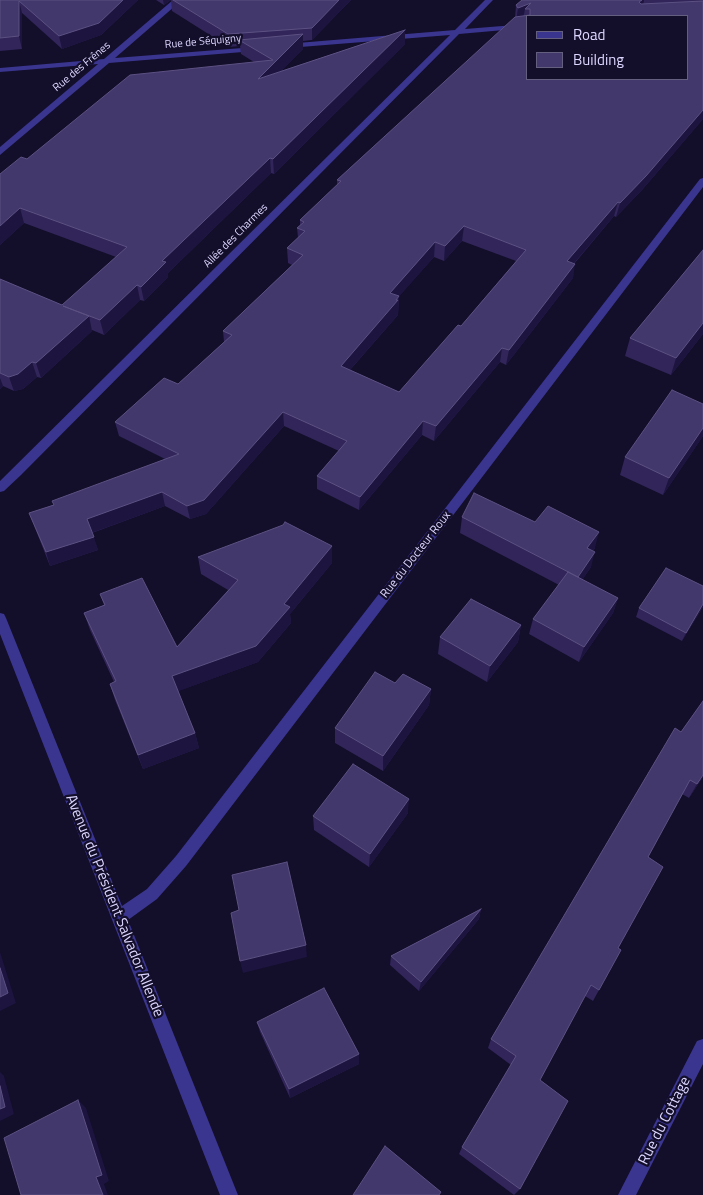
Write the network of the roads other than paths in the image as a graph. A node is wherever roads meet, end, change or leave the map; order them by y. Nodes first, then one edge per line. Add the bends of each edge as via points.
1 (178, 0) edge
2 (489, 0) edge
3 (526, 26) edge
4 (458, 31) junction
5 (280, 47) edge
6 (260, 48) edge
7 (106, 62) junction
8 (0, 70) edge
9 (0, 152) edge
10 (703, 181) edge
11 (0, 488) edge
12 (0, 618) edge
13 (118, 918) junction
14 (703, 1047) edge
15 (229, 1195) edge
16 (627, 1195) edge

1 - 7 street, Rue des Frênes
2 - 4 street, Allée des Charmes
3 - 4 street
4 - 5 street
4 - 11 street, Allée des Charmes
6 - 7 street, Rue de Séquigny
7 - 8 street, Rue de Séquigny
7 - 9 street, Rue des Frênes
10 - 13 street, Rue du Docteur Roux via 181,861 152,894
12 - 13 street, Avenue du Président Salvador Allende
13 - 15 street, Avenue du Président Salvador Allende
14 - 16 street, Rue du Cottage

